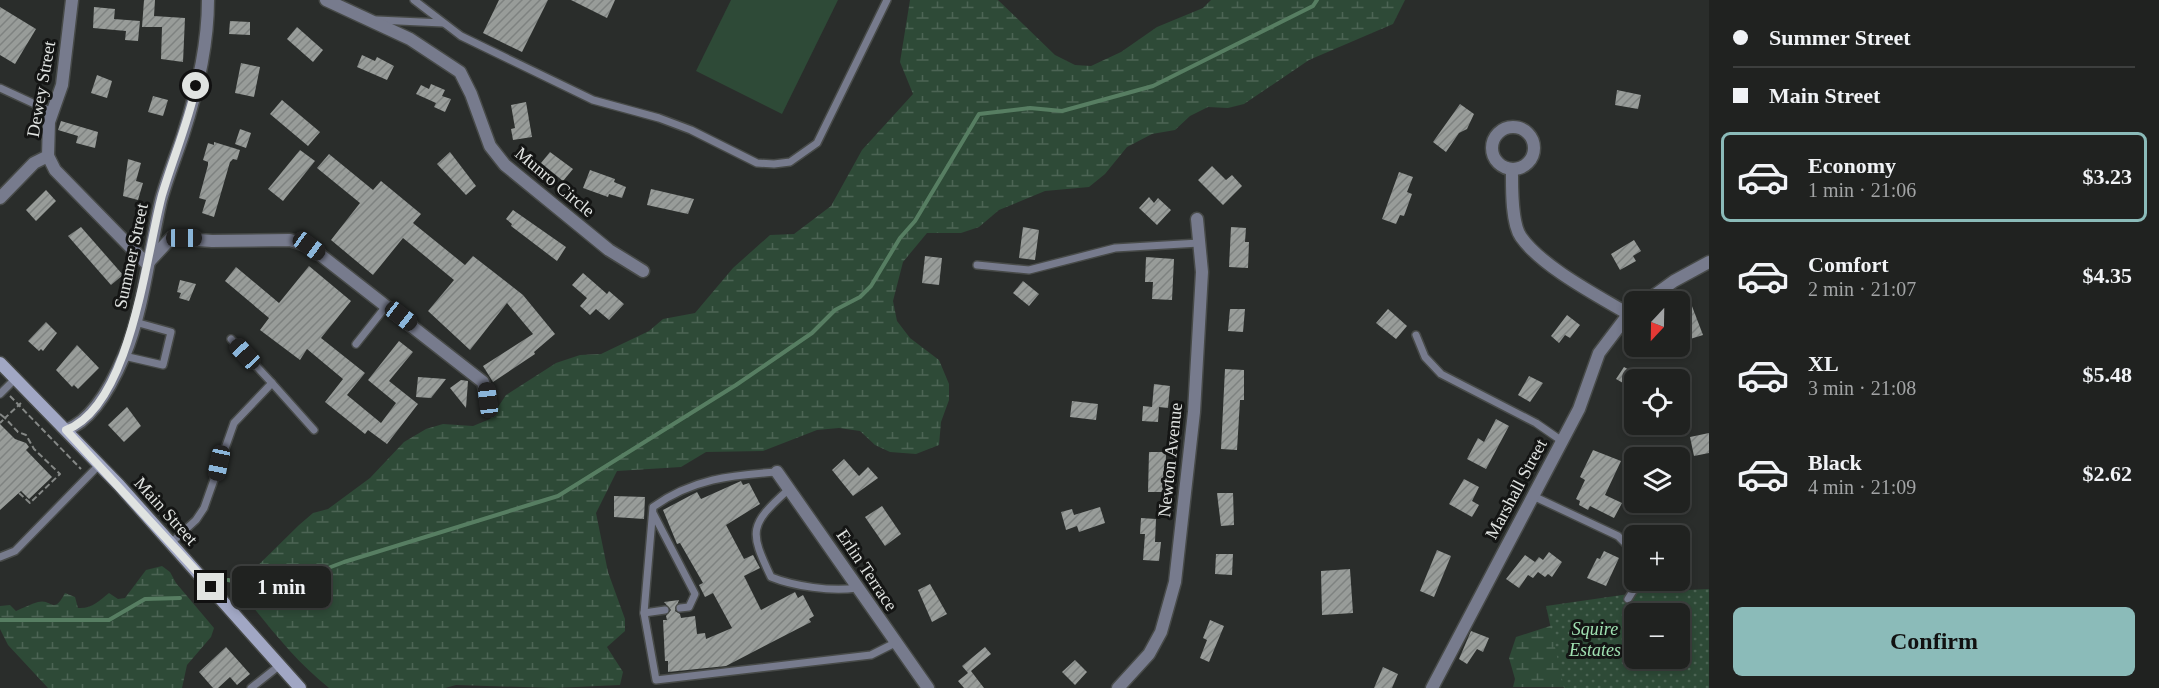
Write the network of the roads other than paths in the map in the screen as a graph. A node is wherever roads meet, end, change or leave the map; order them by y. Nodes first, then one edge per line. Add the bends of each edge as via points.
1 (72, 0) edge
2 (208, 0) edge
3 (326, 0) edge
4 (414, 0) edge
5 (887, 0) edge
6 (371, 20) junction
7 (443, 23) junction
8 (0, 88) edge
9 (52, 112) junction
10 (48, 156) junction
11 (1512, 169) dead end
12 (0, 198) edge
13 (1197, 219) dead end
14 (1199, 243) junction
15 (1709, 262) edge
16 (147, 264) junction
17 (977, 265) dead end
18 (643, 271) dead end
19 (1661, 291) edge
20 (387, 305) junction
21 (1624, 309) edge
22 (134, 322) junction
23 (1624, 323) edge
24 (1416, 335) dead end
25 (231, 339) dead end
26 (356, 344) dead end
27 (124, 356) junction
28 (0, 363) edge
29 (15, 379) junction
30 (272, 383) junction
31 (2, 392) edge
32 (488, 400) dead end
33 (66, 430) junction
34 (314, 430) dead end
35 (1562, 441) junction
36 (99, 465) junction
37 (777, 472) joint
38 (788, 490) junction
39 (1533, 495) junction
40 (652, 513) junction
41 (1624, 542) edge
42 (171, 543) junction
43 (0, 557) edge
44 (856, 588) junction
45 (1633, 591) edge
46 (1628, 599) dead end
47 (680, 608) dead end
48 (665, 610) dead end
49 (644, 613) junction
50 (895, 644) junction
51 (280, 665) junction
52 (251, 688) edge
53 (300, 688) edge
54 (928, 688) edge
55 (1118, 688) edge
56 (1432, 688) edge

1 - 9 street, Dewey Street via 62,85
2 - 16 street, Summer Street via 193,102 163,193
3 - 6 street, Munro Circle
4 - 7 lane
5 - 7 lane via 817,143 790,162 774,164 757,163 659,118 593,100 460,36
6 - 7 lane
6 - 18 street, Munro Circle via 410,39 460,72 490,146 501,160 609,250
8 - 9 lane
9 - 10 street, Dewey Street
10 - 12 street, Dewey Street via 34,163
10 - 16 street via 54,170
11 - 21 street via 1513,208 1520,236 1558,272
13 - 14 street, Newton Avenue
14 - 17 lane via 1115,248 1029,270
14 - 55 street, Newton Avenue via 1202,272 1194,411 1175,582 1161,632 1149,654
15 - 19 street
16 - 20 street via 171,238 298,241
16 - 22 street, Summer Street
20 - 26 lane
20 - 32 street via 483,382
22 - 27 street, Summer Street
22 - 27 lane via 171,333 163,365
23 - 35 street, Marshall Street via 1599,353 1579,409
24 - 35 lane via 1425,357 1441,374 1536,423
25 - 30 lane
27 - 33 street, Summer Street via 86,417
28 - 29 main road, Main Street
29 - 31 lane
29 - 33 main road, Main Street
30 - 34 lane
30 - 42 lane via 234,423 204,508
33 - 36 main road, Main Street
35 - 39 street, Marshall Street
36 - 42 main road, Main Street
36 - 43 lane via 15,551
37 - 38 street, Erlin Terrace
37 - 40 lane via 726,475 670,494 653,507
38 - 44 street, Erlin Terrace
38 - 44 lane via 769,507 757,525 754,539 771,577 788,584 834,590
39 - 41 lane
39 - 56 street, Marshall Street
40 - 47 lane via 695,594 689,607
40 - 49 lane
42 - 51 main road, Main Street
44 - 50 street, Erlin Terrace
45 - 46 lane
48 - 49 lane
49 - 50 lane via 656,680 871,655
50 - 54 street, Erlin Terrace
51 - 52 lane
51 - 53 main road, Main Street

